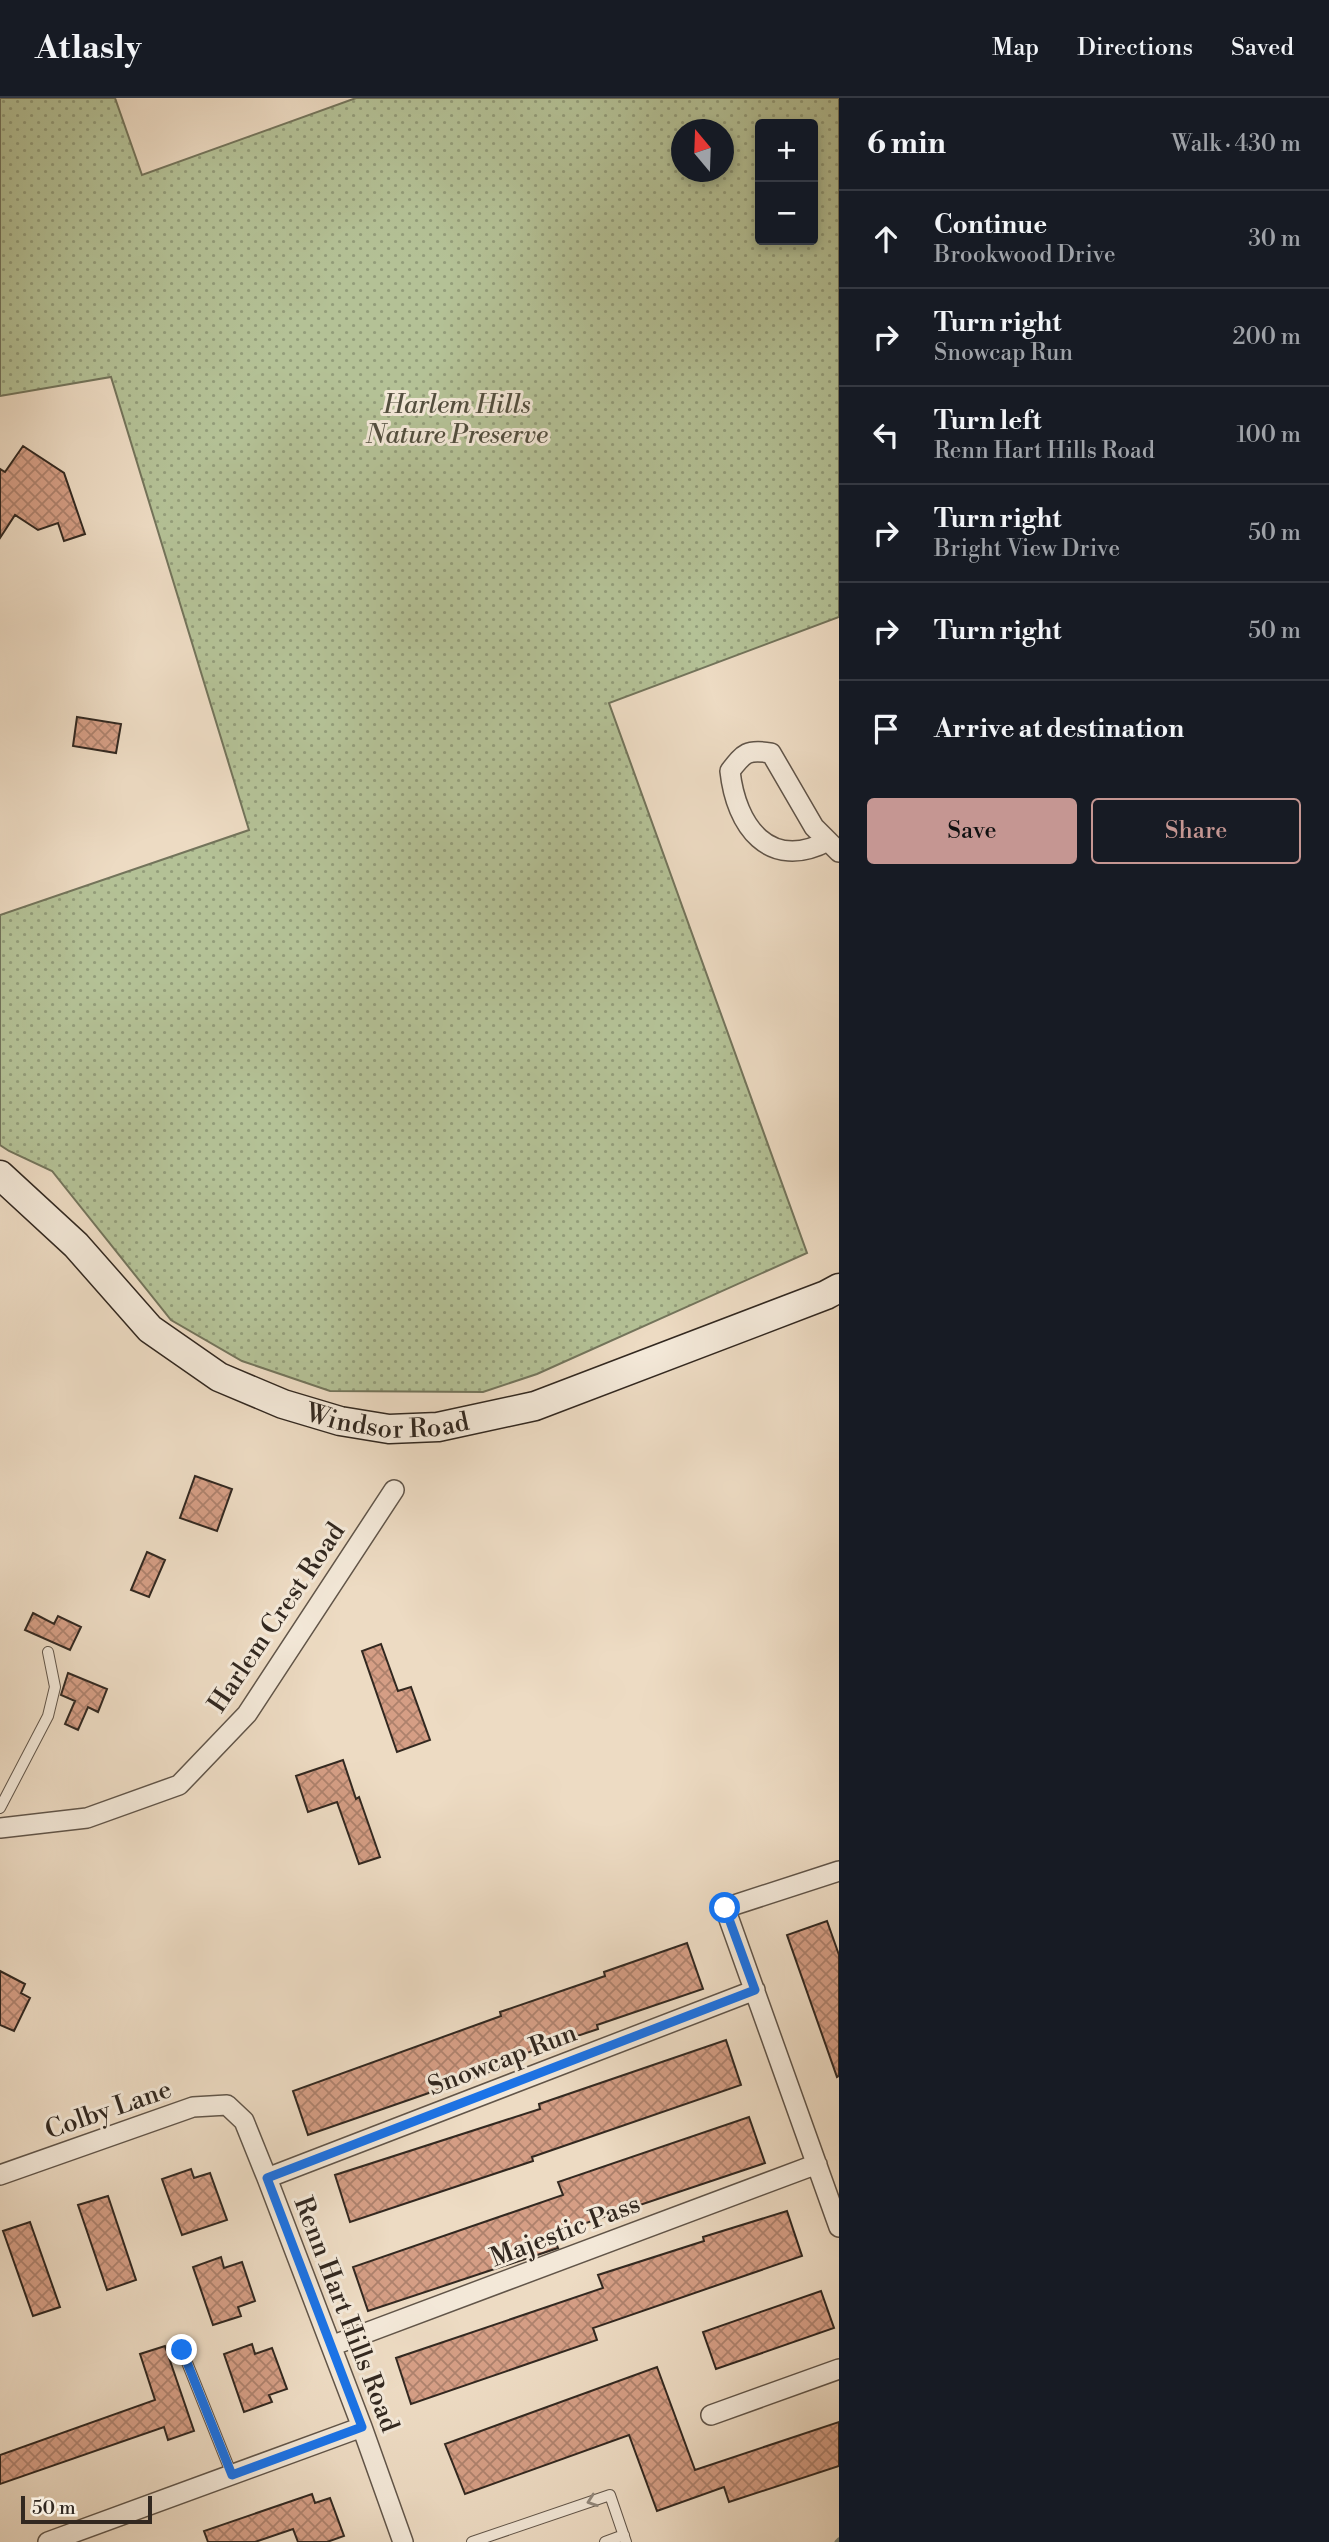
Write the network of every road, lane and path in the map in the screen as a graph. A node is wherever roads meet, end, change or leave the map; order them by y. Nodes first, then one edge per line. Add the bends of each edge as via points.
1 (834, 846) edge
2 (0, 1175) edge
3 (839, 1288) edge
4 (394, 1490) dead end
5 (48, 1651) dead end
6 (0, 1808) edge
7 (0, 1828) edge
8 (839, 1871) edge
9 (755, 1990) junction
10 (193, 2107) joint
11 (817, 2164) junction
12 (0, 2175) edge
13 (267, 2178) junction
14 (839, 2227) edge
15 (331, 2346) junction
16 (182, 2350) dead end
17 (839, 2369) edge
18 (711, 2415) dead end
19 (362, 2427) junction
20 (232, 2475) junction
21 (625, 2539) edge
22 (48, 2542) edge
23 (403, 2542) edge
24 (472, 2542) edge
25 (604, 2542) edge

1 - 1 street via 814,827 771,753 753,750 741,757 730,771 732,794 749,828 766,845 786,851
2 - 3 street, Windsor Road via 76,1245 150,1329 219,1377 283,1404 389,1429 439,1427 535,1406
4 - 7 street, Harlem Crest Road via 247,1714 180,1785 88,1818
5 - 6 lane via 55,1687 48,1716
8 - 9 street via 725,1908
9 - 11 street
9 - 13 street, Snowcap Run
10 - 12 street, Colby Lane
10 - 13 street, Renn Hart Hills Road via 227,2105 244,2121
11 - 14 street
11 - 15 street, Majestic Pass
13 - 15 street, Renn Hart Hills Road
15 - 19 street, Renn Hart Hills Road
16 - 20 lane
17 - 18 street
19 - 20 street
19 - 23 street, Renn Hart Hills Road
20 - 22 street
21 -> 24 lane via 610,2495
21 - 25 lane

